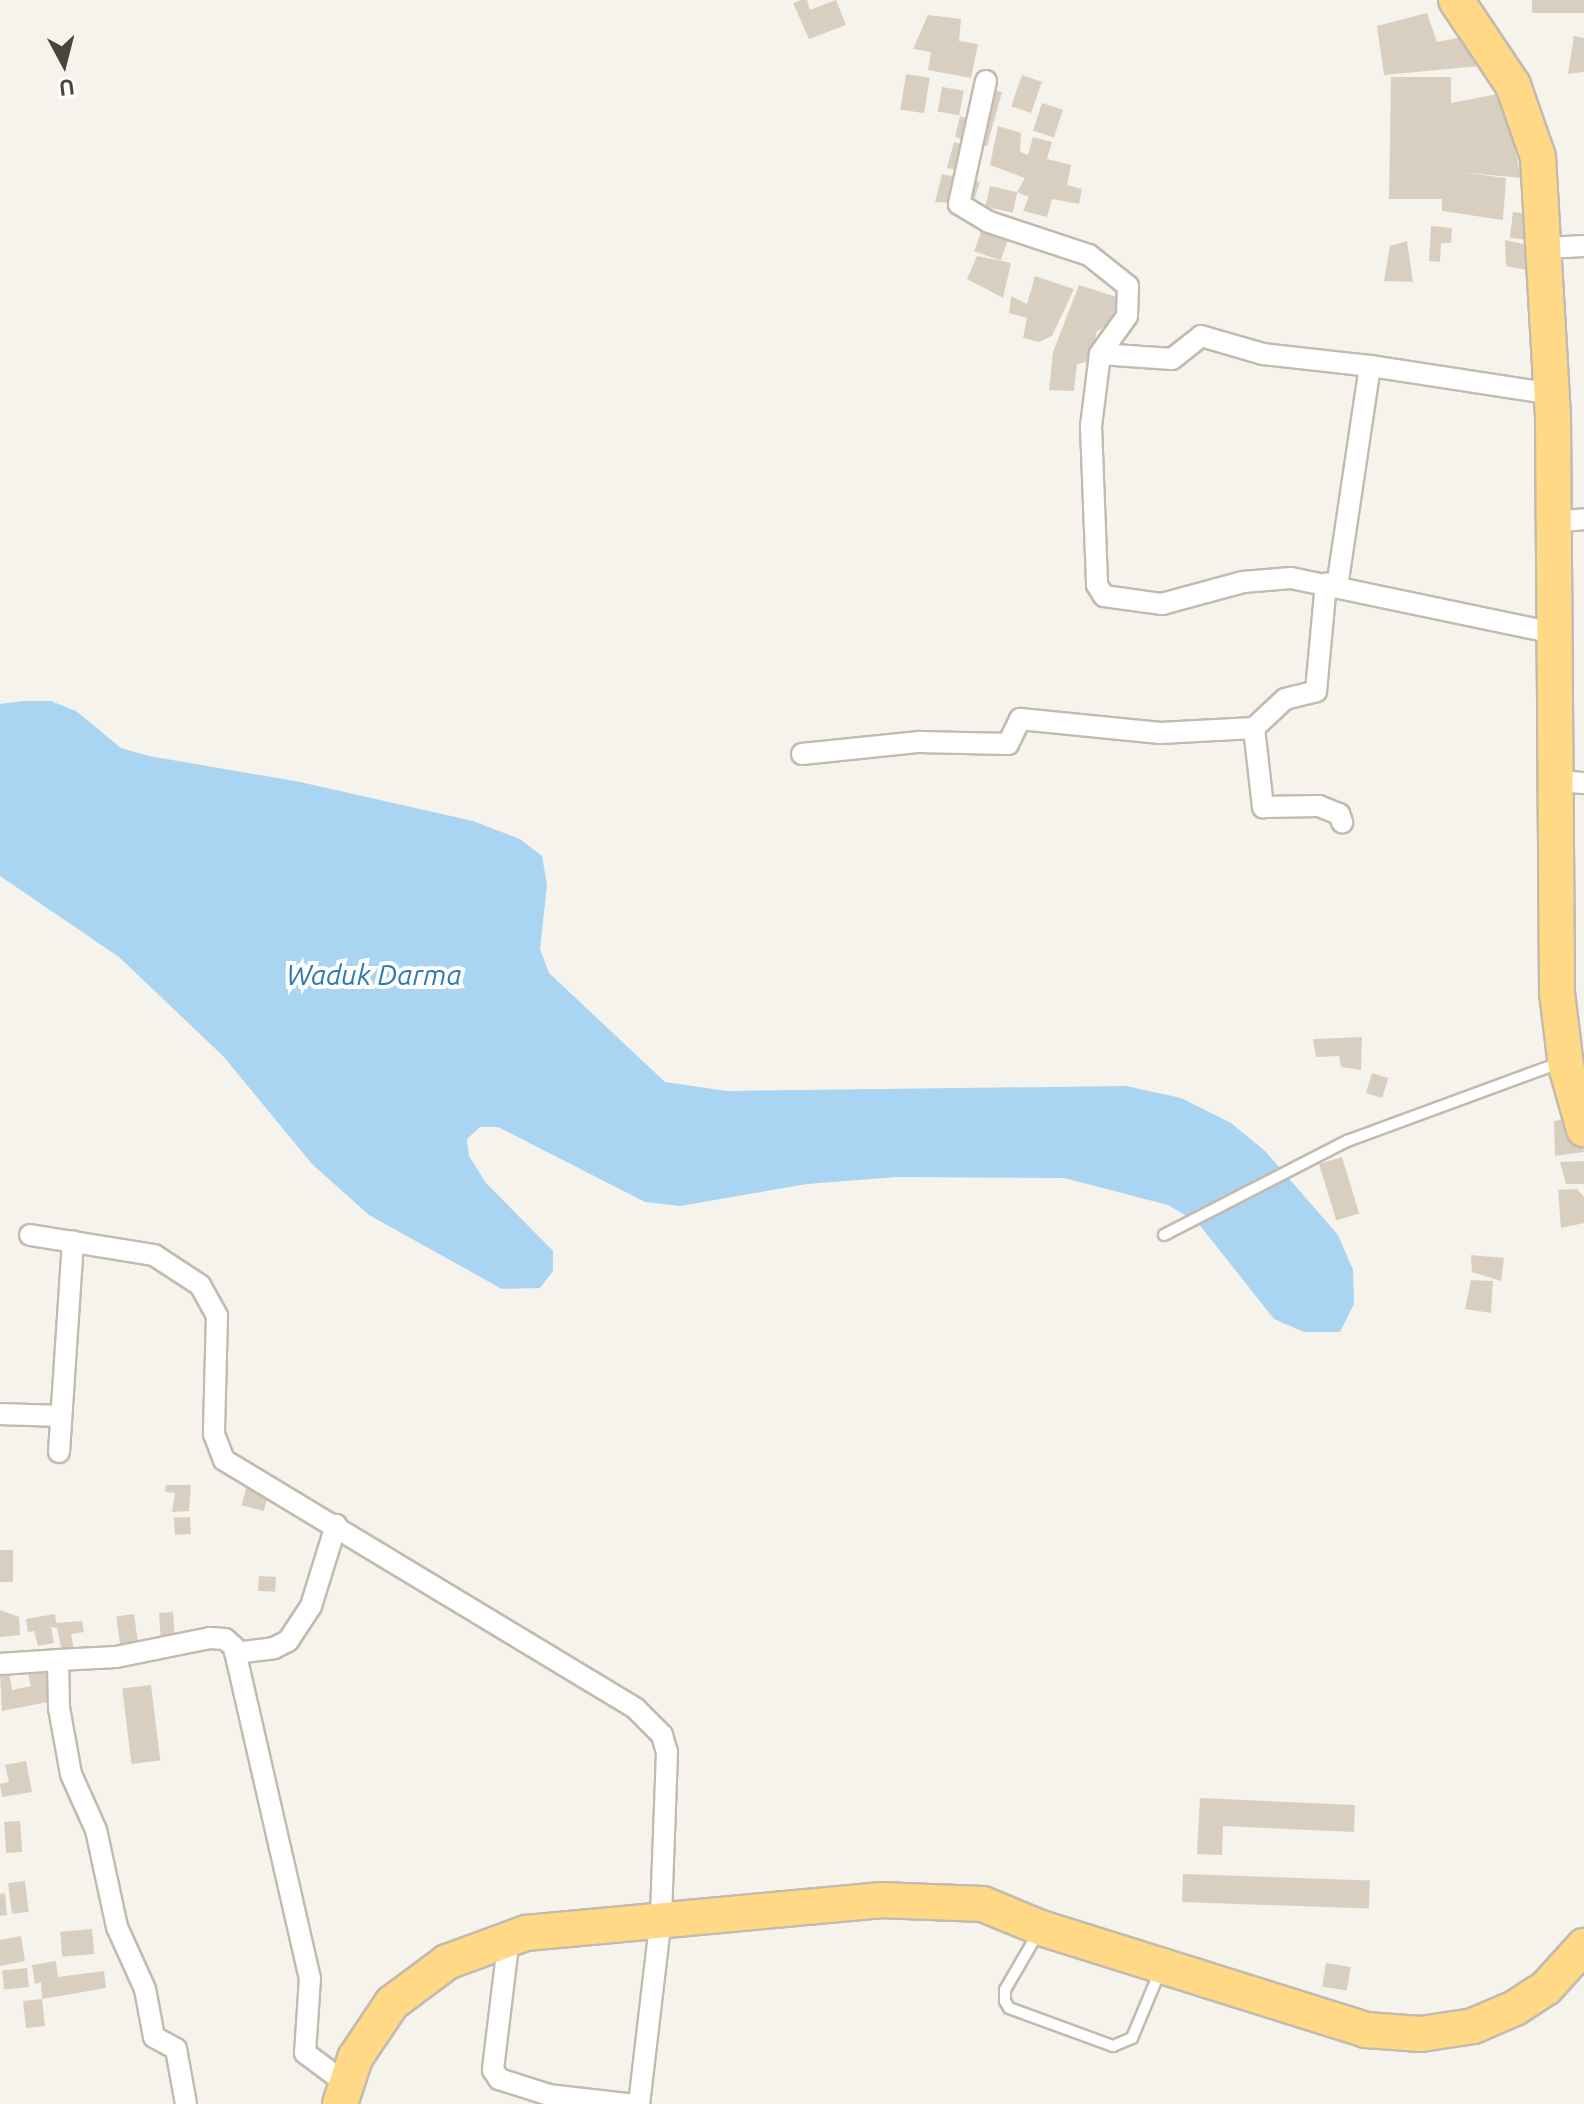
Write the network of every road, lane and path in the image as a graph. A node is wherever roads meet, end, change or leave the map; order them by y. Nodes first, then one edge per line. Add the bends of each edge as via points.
1 (1462, 2) edge
2 (986, 81) dead end
3 (1584, 246) edge
4 (1546, 248) junction
5 (1100, 354) junction
6 (1370, 366) junction
7 (1552, 394) junction
8 (1568, 521) edge
9 (1332, 585) junction
10 (1555, 633) junction
11 (1254, 728) junction
12 (802, 754) dead end
13 (1572, 782) edge
14 (1342, 822) dead end
15 (1565, 1061) junction
16 (1584, 1129) edge
17 (30, 1235) dead end
18 (1164, 1235) dead end
19 (73, 1241) junction
20 (0, 1414) edge
21 (61, 1416) junction
22 (59, 1452) dead end
23 (336, 1525) junction
24 (235, 1653) junction
25 (58, 1660) junction
26 (0, 1664) edge
27 (661, 1917) junction
28 (1041, 1928) junction
29 (509, 1937) junction
30 (1584, 1946) edge
31 (1162, 1966) junction
32 (342, 2093) edge
33 (186, 2104) edge
34 (627, 2104) edge
35 (639, 2104) edge

1 - 4 highway via 1530,123
2 - 5 street via 959,204 1002,228 1089,255 1128,286 1127,316
3 - 4 street
4 - 7 highway
5 - 6 street via 1172,359 1201,336 1263,354
5 - 9 street via 1091,426 1097,585 1104,596 1162,604 1201,598 1243,582 1291,578
6 - 7 street
6 - 9 street
7 - 8 highway
8 - 10 highway
9 - 10 street
9 - 11 street via 1316,691 1285,699
10 - 13 highway
11 - 12 street via 1160,733 1020,719 1008,744 919,742
11 - 14 street via 1263,807 1319,806 1339,814
13 - 15 highway via 1557,993
15 - 16 highway
15 - 18 lane via 1300,1162
17 - 19 street
19 - 21 street
19 - 23 street via 154,1255 200,1285 211,1298 219,1332 217,1450 235,1468
20 - 21 street
21 - 22 street
23 - 24 street via 311,1606 288,1641
23 - 27 street via 650,1720 667,1752
24 - 25 street via 225,1639 210,1638 116,1657
24 - 32 street via 310,1978 305,2053
25 - 26 street
25 - 33 street via 59,1708 71,1774 96,1830 117,1927 145,1989 154,2037 176,2049
27 - 28 highway via 932,1898 983,1904
27 - 29 highway
27 - 35 street
28 - 31 highway
28 - 31 lane via 1005,1990 1009,2008 1113,2046 1132,2038
29 - 32 highway via 447,1962 392,2003
29 - 34 street via 493,2070 499,2079 549,2095
30 - 31 highway via 1546,1988 1515,2008 1473,2026 1421,2034 1366,2030

